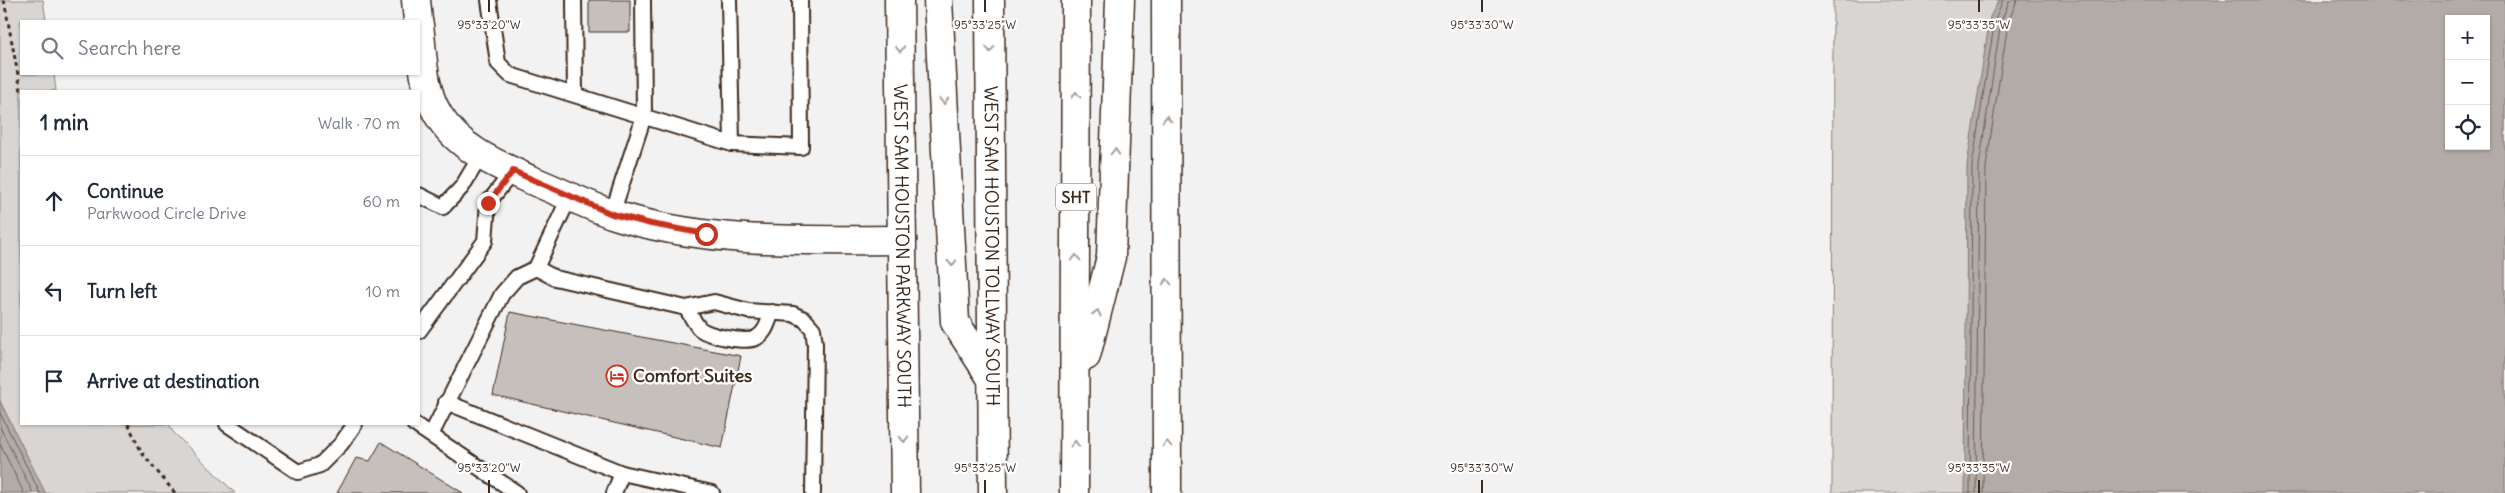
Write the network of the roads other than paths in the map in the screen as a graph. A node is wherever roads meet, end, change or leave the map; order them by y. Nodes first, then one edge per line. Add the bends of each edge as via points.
1 (416, 0) edge
2 (489, 0) edge
3 (574, 0) edge
4 (643, 0) edge
5 (729, 0) edge
6 (800, 0) edge
7 (899, 0) edge
8 (938, 0) edge
9 (990, 0) edge
10 (1076, 0) edge
11 (1120, 0) edge
12 (1166, 0) edge
13 (419, 20) edge
14 (420, 32) edge
15 (575, 94) junction
16 (644, 116) junction
17 (732, 144) junction
18 (481, 155) junction
19 (513, 171) junction
20 (420, 196) edge
21 (570, 196) junction
22 (612, 214) junction
23 (902, 240) junction
24 (536, 268) junction
25 (686, 308) junction
26 (772, 312) junction
27 (420, 330) edge
28 (992, 379) junction
29 (1076, 394) junction
30 (446, 402) junction
31 (228, 425) edge
32 (354, 425) edge
33 (416, 425) edge
34 (431, 435) junction
35 (622, 473) junction
36 (517, 493) edge
37 (614, 493) edge
38 (712, 493) edge
39 (813, 493) edge
40 (905, 493) edge
41 (993, 493) edge
42 (1074, 493) edge
43 (1167, 493) edge

1 - 13 main road
2 - 15 lane via 498,63 510,75
3 - 15 lane
4 - 16 lane
5 - 17 lane
6 - 17 lane via 801,147
7 -> 23 main road, WEST SAM HOUSTON PARKWAY SOUTH
8 -> 28 main road via 955,322
9 -> 28 main road, WEST SAM HOUSTON TOLLWAY SOUTH
29 -> 10 main road, SHT
29 -> 11 main road via 1111,257
43 -> 12 main road
14 - 18 main road via 427,92 439,117 458,139
15 - 16 lane
16 - 17 lane
16 - 22 lane
18 - 19 main road
18 - 20 lane via 462,187 443,207
19 - 21 main road
19 - 27 lane via 488,203 485,241
21 - 22 main road
21 - 24 lane
22 - 23 main road via 706,234 777,240
23 -> 40 main road, WEST SAM HOUSTON PARKWAY SOUTH
24 - 25 lane via 555,278
24 - 30 lane via 517,278 502,294
25 - 26 lane via 714,302 748,311
25 - 26 lane via 700,329 741,340 755,338 765,331
26 - 39 lane via 794,314 813,329
28 - 41 main road, WEST SAM HOUSTON TOLLWAY SOUTH
42 -> 29 main road, SHT
30 - 34 lane
30 - 35 lane
31 - 32 lane via 298,472 320,466 342,444
33 - 34 lane
34 - 36 lane
35 - 37 lane
35 - 38 lane

